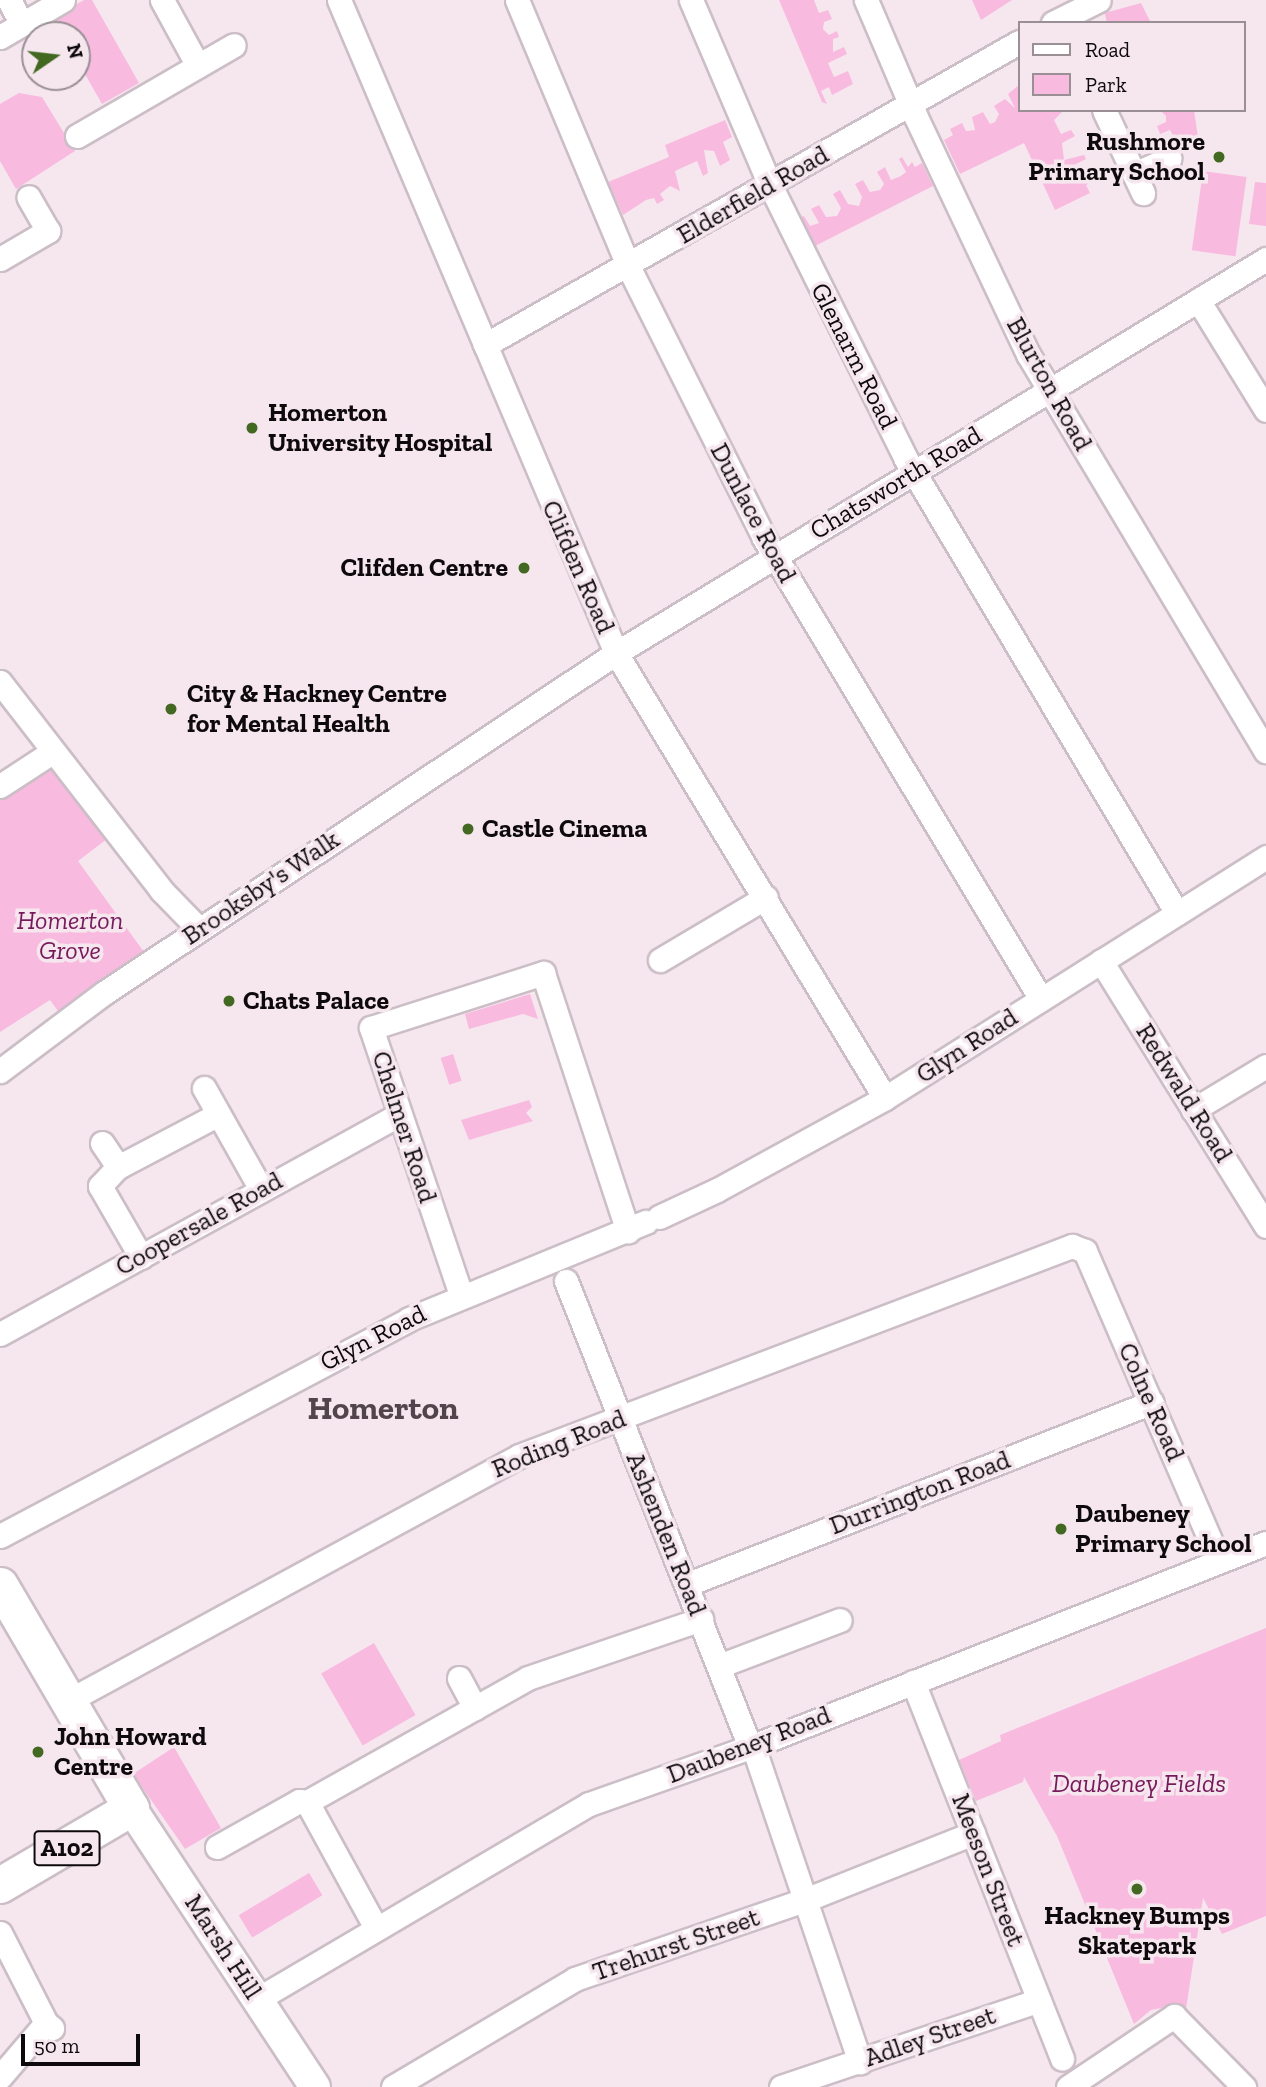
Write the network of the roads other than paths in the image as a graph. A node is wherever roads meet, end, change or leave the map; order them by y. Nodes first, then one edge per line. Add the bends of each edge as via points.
1 (9, 0) edge
2 (63, 0) edge
3 (162, 0) edge
4 (339, 0) edge
5 (517, 0) edge
6 (691, 0) edge
7 (866, 0) edge
8 (1099, 0) edge
9 (1058, 16) edge
10 (27, 21) edge
11 (21, 22) edge
12 (21, 25) edge
13 (0, 37) edge
14 (1018, 43) edge
15 (234, 45) dead end
16 (198, 66) junction
17 (910, 104) junction
18 (1105, 112) edge
19 (78, 136) dead end
20 (1170, 158) dead end
21 (769, 186) junction
22 (28, 197) dead end
23 (0, 259) edge
24 (1266, 259) edge
25 (628, 266) junction
26 (1198, 300) junction
27 (485, 345) junction
28 (1051, 389) junction
29 (1266, 410) edge
30 (914, 474) junction
31 (774, 557) junction
32 (616, 653) junction
33 (0, 682) edge
34 (528, 711) joint
35 (1266, 751) edge
36 (52, 752) junction
37 (0, 786) edge
38 (1266, 857) edge
39 (766, 897) junction
40 (1177, 913) junction
41 (199, 929) junction
42 (660, 960) dead end
43 (1101, 961) junction
44 (1041, 999) junction
45 (1266, 1066) edge
46 (0, 1071) edge
47 (204, 1088) dead end
48 (885, 1098) junction
49 (1194, 1110) junction
50 (217, 1115) junction
51 (398, 1115) junction
52 (102, 1143) dead end
53 (118, 1167) junction
54 (261, 1189) junction
55 (644, 1223) junction
56 (1266, 1226) edge
57 (1079, 1246) joint
58 (141, 1257) junction
59 (566, 1281) dead end
60 (461, 1296) junction
61 (0, 1334) edge
62 (1152, 1402) junction
63 (620, 1419) junction
64 (0, 1536) edge
65 (1266, 1543) edge
66 (1219, 1561) junction
67 (688, 1584) junction
68 (0, 1585) edge
69 (701, 1619) junction
70 (840, 1620) dead end
71 (719, 1666) junction
72 (459, 1678) dead end
73 (913, 1682) junction
74 (66, 1702) junction
75 (475, 1708) junction
76 (752, 1746) junction
77 (307, 1802) junction
78 (131, 1808) junction
79 (973, 1833) junction
80 (217, 1847) dead end
81 (0, 1885) edge
82 (805, 1900) junction
83 (376, 1928) junction
84 (0, 1933) edge
85 (256, 2000) junction
86 (1039, 2000) junction
87 (1062, 2059) dead end
88 (860, 2062) junction
89 (0, 2077) edge
90 (315, 2087) edge
91 (393, 2087) edge
92 (781, 2087) edge
93 (1068, 2087) edge
94 (1244, 2087) edge

1 - 11 street
2 - 10 street
3 - 16 street
4 - 27 street, Clifden Road
5 - 25 street, Dunlace Road
6 - 21 street, Glenarm Road
7 - 17 street, Blurton Road
8 - 9 street
12 - 13 street
14 - 17 street, Elderfield Road
15 - 16 street
16 - 19 street
17 - 21 street, Elderfield Road
17 - 28 street, Blurton Road via 1028,354
18 - 20 street via 1138,183
21 - 25 street, Elderfield Road
21 - 30 street, Glenarm Road
22 - 23 street via 48,231
24 - 26 street, Chatsworth Road
25 - 27 street, Elderfield Road
25 - 31 street, Dunlace Road
26 - 28 street, Chatsworth Road
26 - 29 street
27 - 32 street, Clifden Road
28 - 30 street, Chatsworth Road
28 - 35 street, Blurton Road
30 - 31 street, Chatsworth Road
30 - 40 street, Glenarm Road
31 - 32 street, Chatsworth Road
31 - 44 street, Dunlace Road
32 - 34 street, Chatsworth Road
32 - 39 street, Clifden Road
33 - 36 street
34 - 41 street, Brooksby's Walk
36 - 37 street
36 - 41 street via 59,753 126,845
38 - 40 street, Glyn Road
39 - 42 street
39 - 48 street, Clifden Road
40 - 43 street, Glyn Road
41 - 46 street, Brooksby's Walk
43 - 44 street, Glyn Road
43 - 49 street, Redwald Road
44 - 48 street, Glyn Road
45 - 49 street
47 - 50 street
48 - 55 street, Glyn Road via 717,1190
49 - 56 street, Redwald Road
50 - 53 street
50 - 54 street
51 - 54 street, Coopersale Road
51 - 55 street, Chelmer Road via 371,1028 543,973
51 - 60 street, Chelmer Road
52 - 53 street
53 - 58 street via 100,1186
54 - 58 street, Coopersale Road
55 - 60 street, Glyn Road
57 - 62 street, Colne Road
57 - 63 street, Roding Road
58 - 61 street, Coopersale Road
59 - 63 street, Ashenden Road
60 - 64 street, Glyn Road via 358,1344
62 - 66 street, Colne Road
62 - 67 street, Durrington Road
63 - 67 street, Ashenden Road
63 - 74 street, Roding Road via 519,1456
65 - 66 street, Daubeney Road
66 - 73 street, Daubeney Road
67 - 69 street, Ashenden Road
68 - 74 highway, A102
69 - 71 street, Ashenden Road
69 - 75 street via 528,1678
70 - 71 street
71 - 76 street, Ashenden Road
72 - 75 street
73 - 76 street, Daubeney Road
73 - 79 street, Meeson Street
74 - 78 highway, A102
75 - 77 street
76 - 82 street, Ashenden Road
76 - 83 street, Daubeney Road via 589,1804
77 - 80 street via 299,1801
77 - 83 street
78 - 81 highway, A102
78 - 85 main road, Marsh Hill
79 - 82 street, Trehurst Street
79 - 86 street, Meeson Street
82 - 88 street, Ashenden Road
82 - 91 street, Trehurst Street via 575,1979
83 - 85 street, Daubeney Road
84 - 89 street via 49,2025
85 - 90 main road, Marsh Hill
86 - 87 street, Meeson Street
86 - 88 street, Adley Street
88 - 92 street, Adley Street
93 - 94 street via 1174,2016

